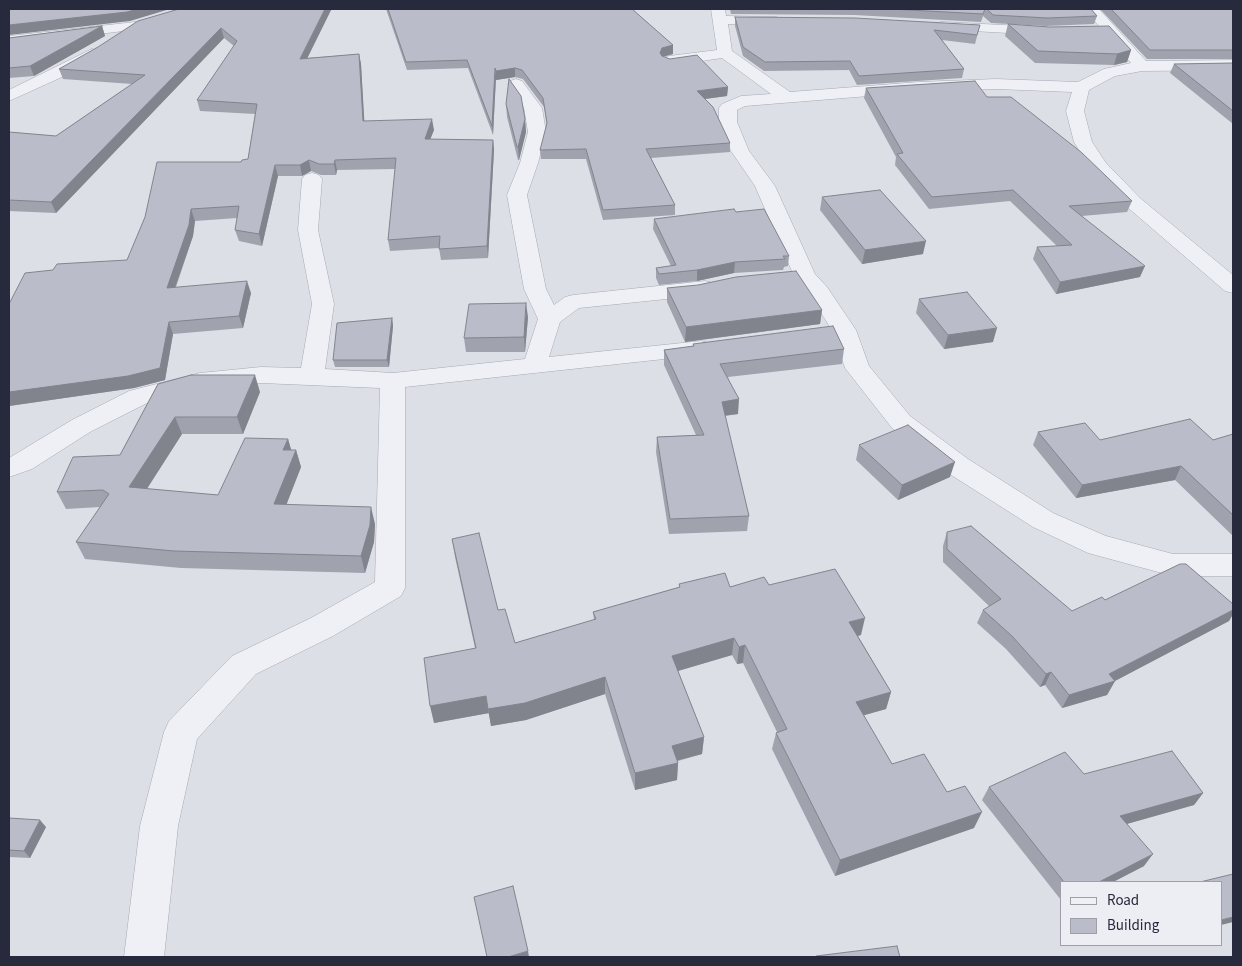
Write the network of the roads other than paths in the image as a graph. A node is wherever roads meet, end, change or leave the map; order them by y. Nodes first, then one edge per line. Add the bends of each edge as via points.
1 (1091, 9) edge
2 (718, 14) edge
3 (153, 20) edge
4 (787, 20) edge
5 (135, 26) junction
6 (930, 26) edge
7 (1061, 30) edge
8 (9, 41) edge
9 (725, 53) junction
10 (669, 61) edge
11 (1233, 65) edge
12 (1142, 66) junction
13 (516, 84) dead end
14 (1081, 87) junction
15 (9, 96) edge
16 (786, 97) junction
17 (312, 179) dead end
18 (725, 284) edge
19 (1233, 286) edge
20 (549, 319) junction
21 (720, 346) edge
22 (535, 365) junction
23 (312, 376) junction
24 (393, 381) junction
25 (9, 468) edge
26 (1233, 565) edge
27 (144, 957) edge

1 - 12 street via 1102,29
2 - 4 street
2 - 9 street
3 - 5 street
5 - 8 street
5 - 15 street via 56,74
6 - 7 street
9 - 10 street
9 - 16 street
11 - 12 street
12 - 14 street via 1110,72
13 - 20 street via 533,108 537,132 517,195 535,289
14 - 16 street via 996,84
14 - 19 street via 1075,111 1083,142 1099,167 1133,202
16 - 26 street via 740,101 728,108 728,122 740,151 765,186 796,277 819,292 835,331 857,368 901,422 958,466 1043,520 1098,545 1173,565
17 - 23 street via 308,230 323,304
18 - 20 street via 697,290 573,302
20 - 22 street
21 - 22 street
22 - 24 street
23 - 24 street
23 - 25 street via 261,375 200,382 138,398 81,426
24 - 27 street via 390,588 244,666 181,732 159,826

